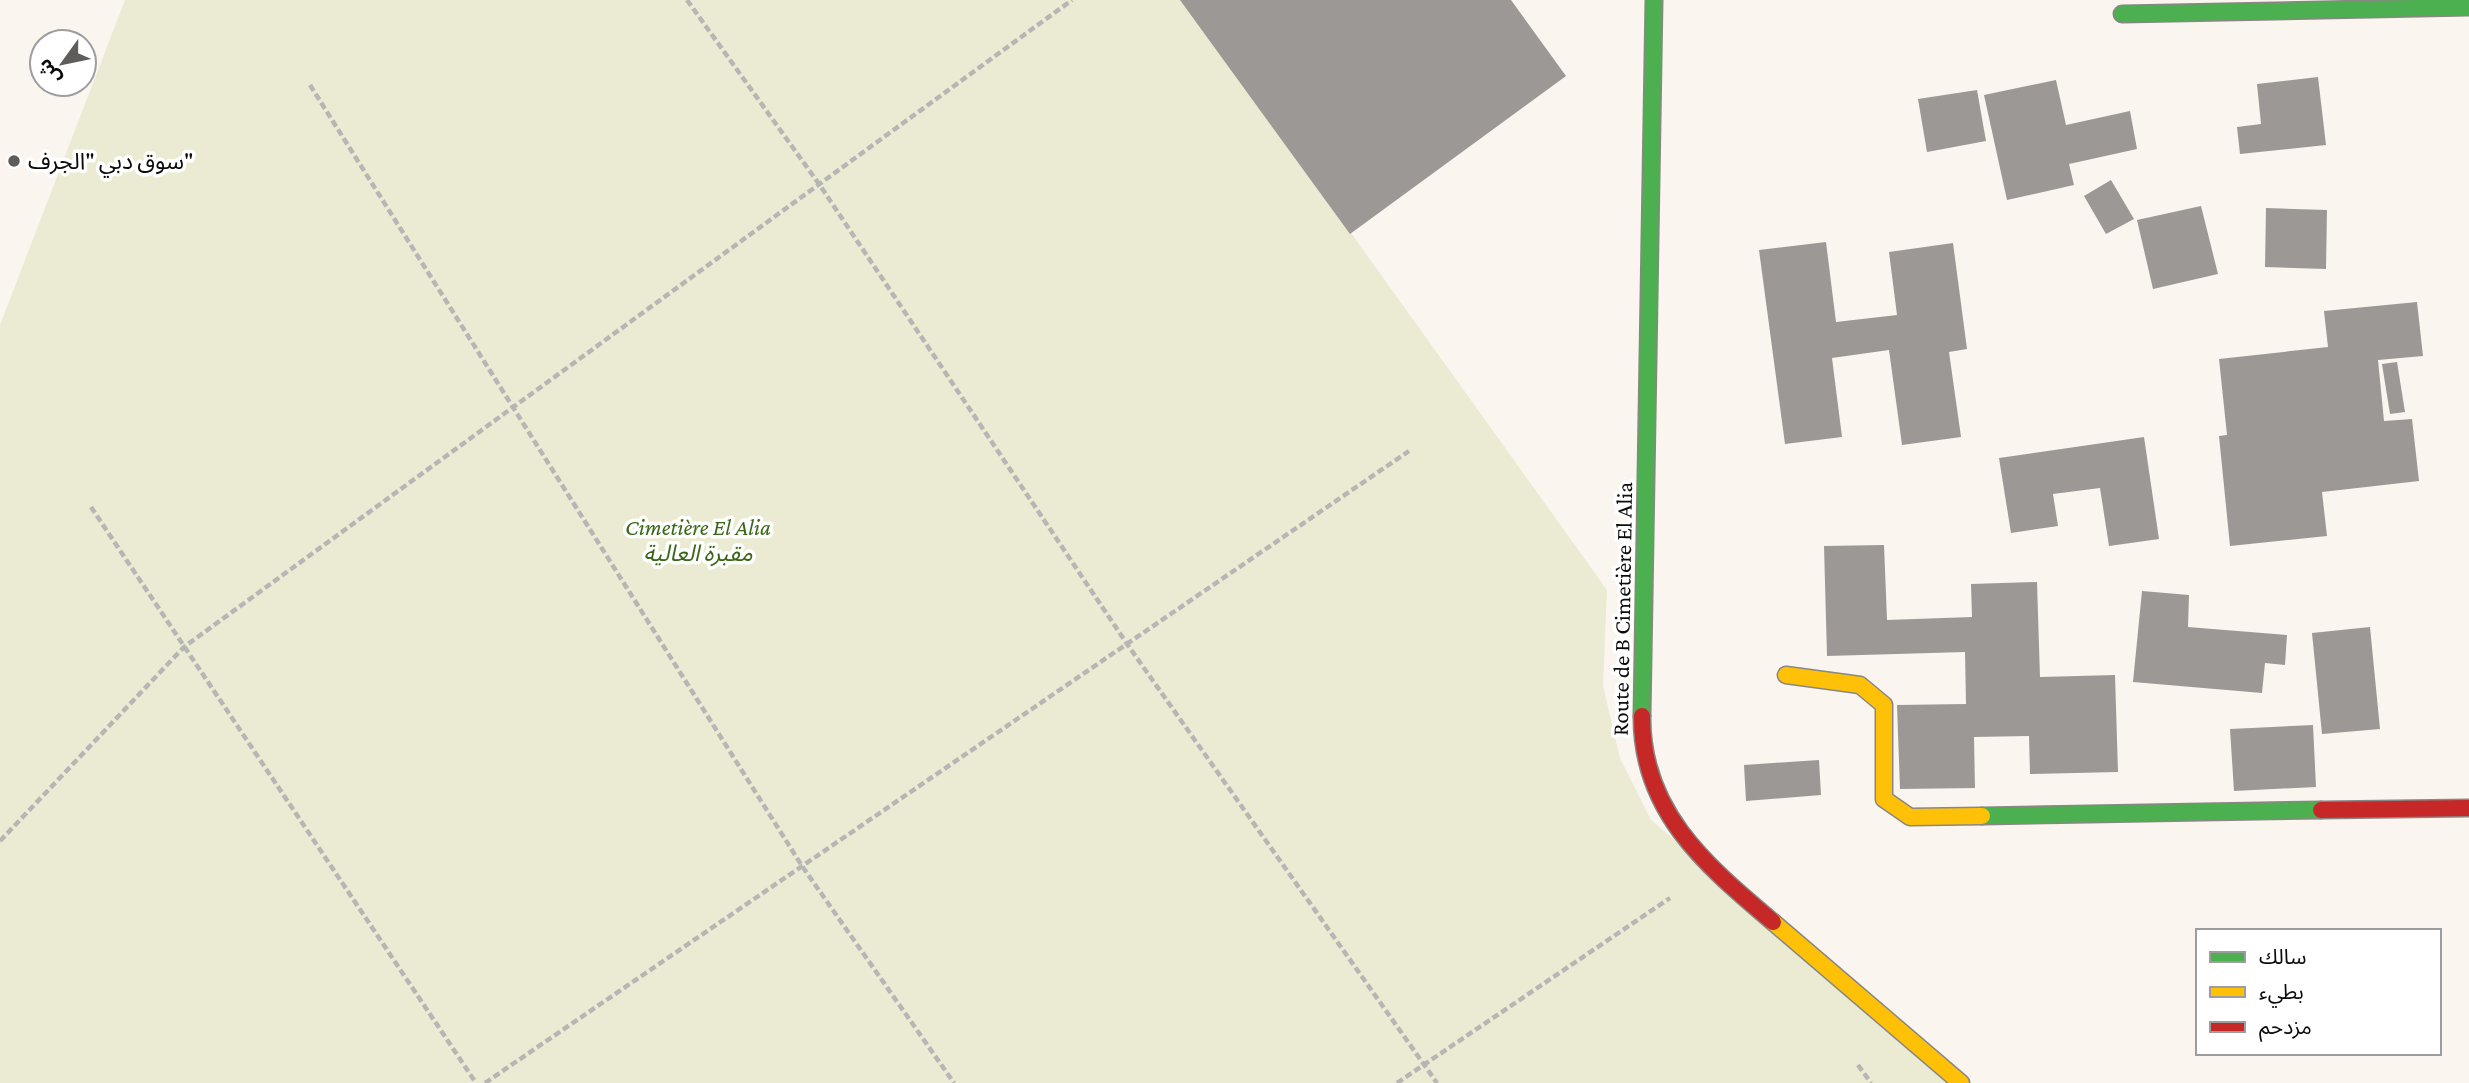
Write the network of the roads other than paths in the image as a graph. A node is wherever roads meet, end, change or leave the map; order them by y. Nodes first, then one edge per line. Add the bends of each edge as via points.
1 (1654, 0) edge
2 (2469, 7) edge
3 (2122, 14) dead end
4 (1786, 676) dead end
5 (2469, 808) edge
6 (1961, 1083) edge

1 - 6 street, Route de B Cimetière El Alia via 1642,744 1653,784 1687,845 1712,870
2 - 3 street
4 - 5 street via 1860,685 1884,705 1884,799 1910,817

